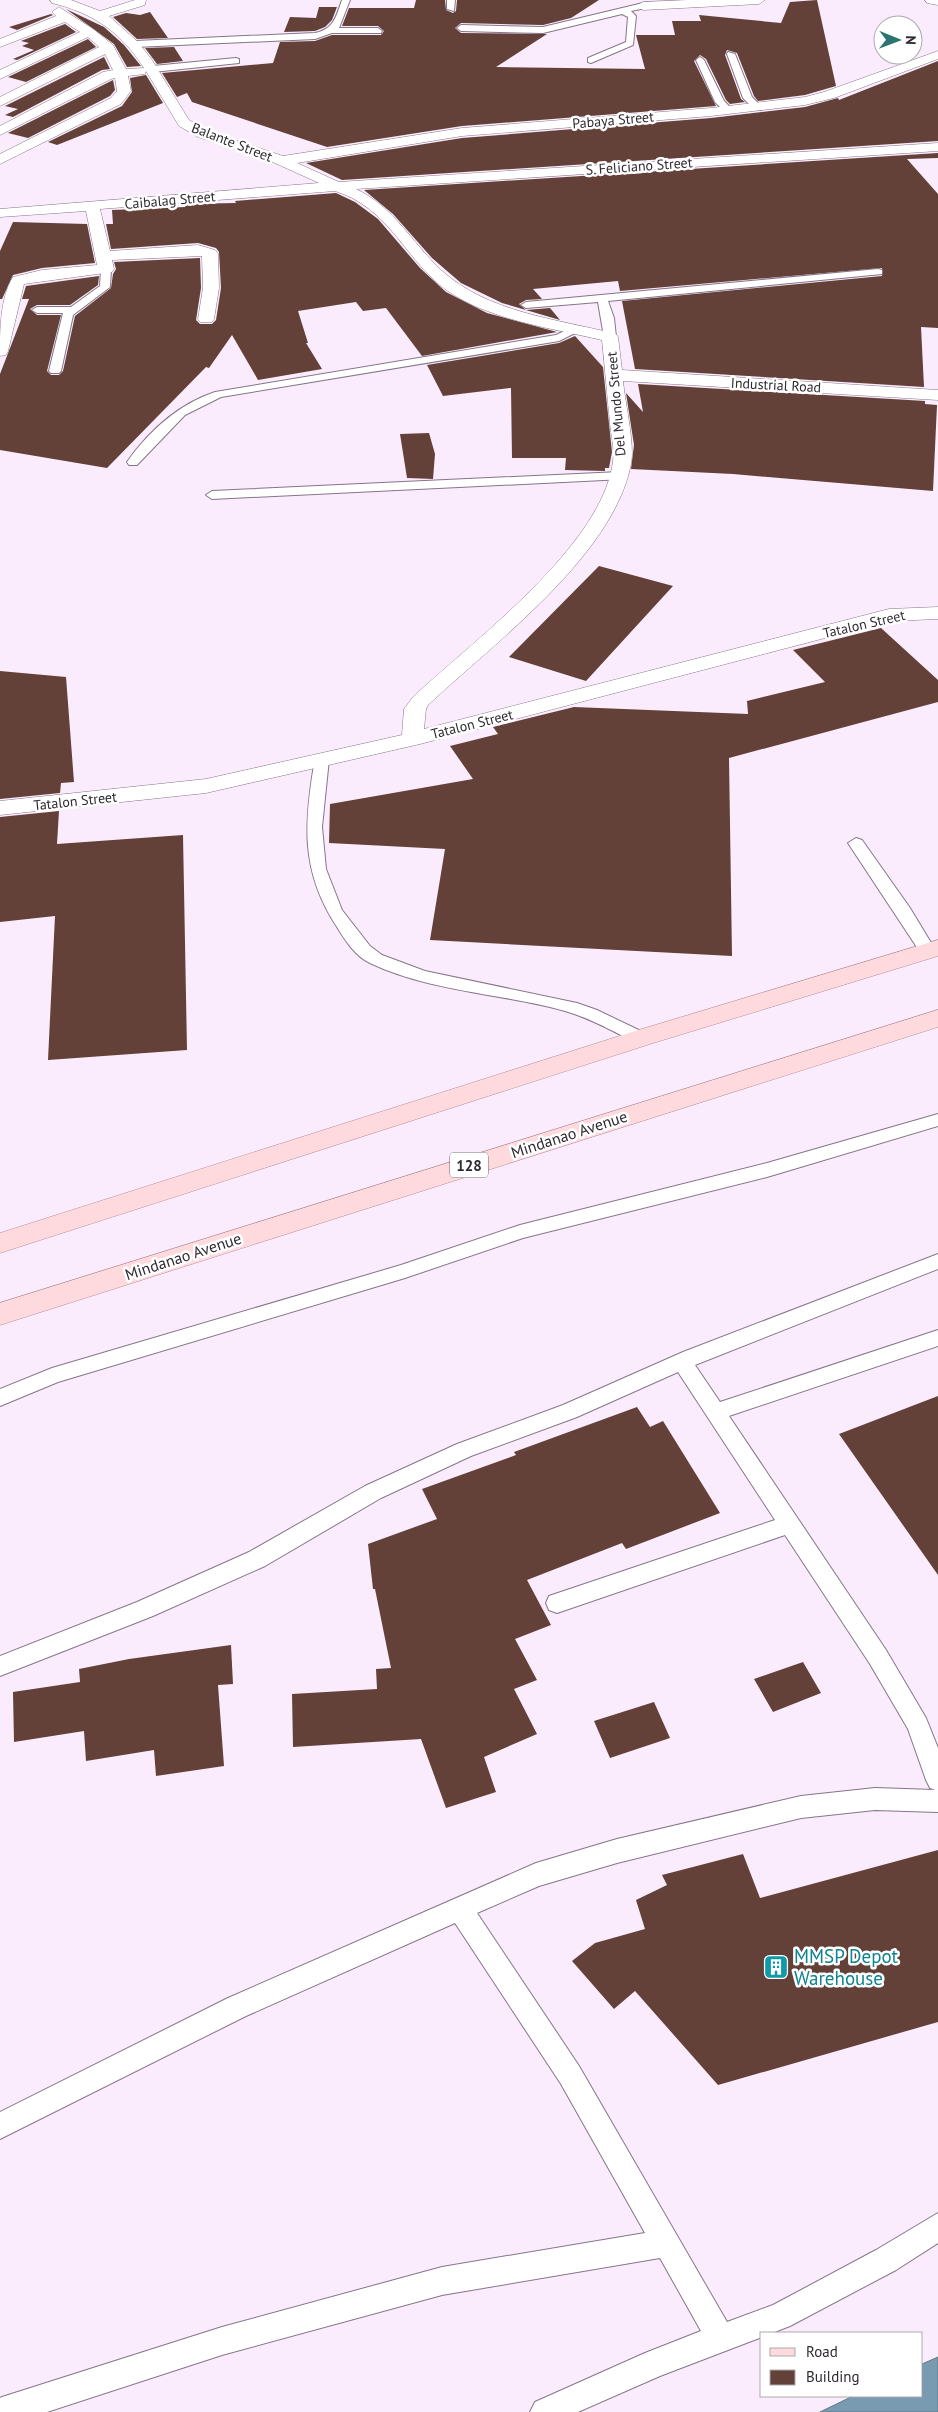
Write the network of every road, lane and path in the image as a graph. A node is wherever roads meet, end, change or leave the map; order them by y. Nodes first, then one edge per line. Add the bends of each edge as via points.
1 (138, 0) edge
2 (346, 0) edge
3 (759, 0) edge
4 (931, 0) edge
5 (938, 1) edge
6 (70, 2) edge
7 (643, 6) joint
8 (624, 11) junction
9 (100, 15) junction
10 (65, 17) junction
11 (376, 21) dead end
12 (461, 28) dead end
13 (333, 31) junction
14 (360, 31) junction
15 (378, 31) dead end
16 (89, 32) junction
17 (0, 43) edge
18 (135, 44) junction
19 (108, 48) junction
20 (731, 54) dead end
21 (938, 54) edge
22 (591, 60) dead end
23 (700, 60) dead end
24 (236, 61) dead end
25 (153, 69) junction
26 (122, 72) junction
27 (0, 75) edge
28 (0, 102) edge
29 (758, 108) junction
30 (729, 110) junction
31 (0, 132) edge
32 (35, 142) junction
33 (938, 147) edge
34 (0, 160) edge
35 (281, 161) junction
36 (340, 186) junction
37 (92, 206) junction
38 (0, 213) edge
39 (105, 262) junction
40 (878, 272) dead end
41 (602, 298) junction
42 (526, 305) dead end
43 (37, 310) dead end
44 (72, 310) junction
45 (206, 319) dead end
46 (575, 329) junction
47 (610, 337) junction
48 (0, 351) edge
49 (55, 371) dead end
50 (615, 375) junction
51 (938, 395) edge
52 (133, 462) dead end
53 (620, 476) junction
54 (212, 495) dead end
55 (938, 613) edge
56 (412, 739) junction
57 (322, 760) junction
58 (0, 808) edge
59 (856, 843) dead end
60 (933, 950) edge
61 (938, 1018) edge
62 (641, 1038) junction
63 (938, 1120) edge
64 (0, 1243) edge
65 (938, 1261) edge
66 (0, 1314) edge
67 (938, 1338) edge
68 (682, 1362) junction
69 (0, 1398) edge
70 (715, 1412) junction
71 (789, 1525) junction
72 (557, 1603) dead end
73 (0, 1666) edge
74 (938, 1780) edge
75 (938, 1801) edge
76 (459, 1908) junction
77 (0, 2126) edge
78 (938, 2227) edge
79 (666, 2243) junction
80 (721, 2338) junction
81 (2, 2412) edge
82 (545, 2412) edge

1 - 9 street via 141,2
2 - 13 lane
3 - 7 street
4 - 5 street
6 - 9 street, Balante Street
6 - 10 street via 58,12
7 - 8 lane
8 - 12 lane via 543,30
8 - 22 lane via 632,16 630,43
9 - 18 street, Balante Street
10 - 16 street
10 - 17 street
11 - 14 lane via 362,25
13 - 14 lane
13 - 18 lane via 315,36
14 - 15 lane
16 - 19 street
16 - 27 street
18 - 25 street, Balante Street
19 - 26 street
19 - 28 street
20 - 29 lane via 748,98
21 - 29 street, Pabaya Street via 829,95
23 - 30 lane via 720,102
24 - 25 lane
25 - 26 street
25 - 35 street, Balante Street via 184,123
26 - 31 street via 108,74
26 - 32 street via 124,91 116,101
29 - 30 street, Pabaya Street
30 - 35 street, Pabaya Street via 462,132
31 - 32 street
32 - 34 street
33 - 36 street, S. Feliciano Street
35 - 36 street, Balante Street
36 - 37 street, Caibalag Street
36 - 46 street, Del Mundo Street via 378,208 423,261 469,298 508,313
37 - 38 street, Caibalag Street
37 - 39 street
39 - 44 lane via 105,287
39 - 45 street via 198,250 210,253 211,288
39 - 48 street via 19,280 15,285
40 - 41 lane
41 - 42 lane
41 - 47 lane
43 - 44 lane
44 - 49 lane via 65,320
46 - 47 street, Del Mundo Street
46 - 52 lane via 559,338 198,400 180,412
47 - 50 street, Del Mundo Street
50 - 51 street, Industrial Road
50 - 53 street, Del Mundo Street via 622,453
53 - 54 lane
53 - 56 street, Del Mundo Street via 604,513 561,568 499,630 420,701 415,709
55 - 56 street, Tatalon Street via 889,615
56 - 57 street, Tatalon Street
57 - 58 street, Tatalon Street via 186,789
57 - 62 lane via 313,819 315,857 322,888 338,919 373,958 428,976 571,1007
59 - 60 lane
60 - 62 main road
61 - 66 main road, Mindanao Avenue / 128
62 - 64 main road
63 - 69 lane via 767,1170 520,1232 52,1376
65 - 68 lane
67 - 70 lane
68 - 70 lane
68 - 73 lane via 570,1411 464,1450 373,1492 257,1559 145,1609
70 - 71 lane
71 - 72 lane
71 - 74 lane via 878,1657 918,1725
75 - 76 lane via 875,1799 801,1807 723,1824 536,1875
76 - 77 lane via 237,2007
76 - 79 lane via 570,2075
78 - 80 lane via 886,2260 780,2316
79 - 80 lane
79 - 81 lane via 442,2281 222,2341
80 - 82 lane

